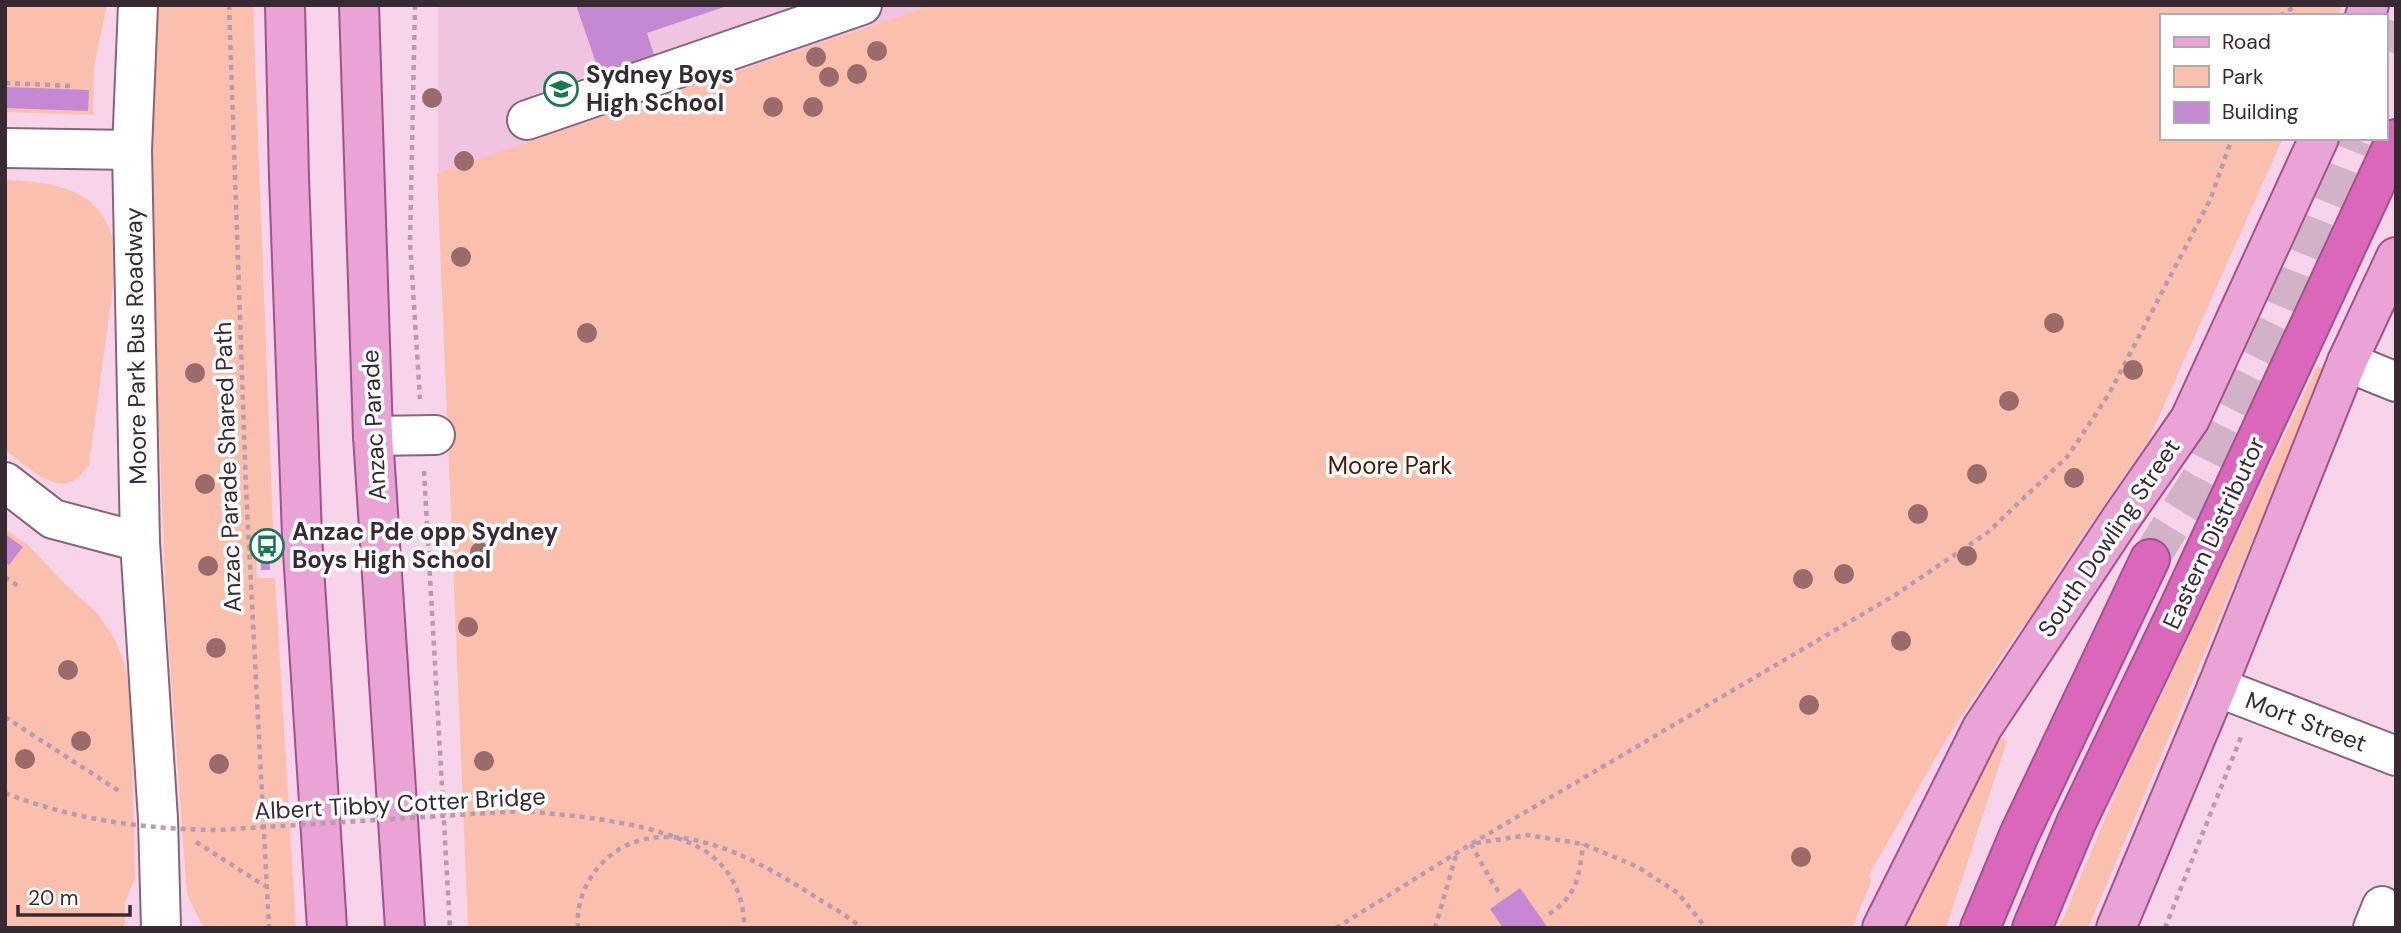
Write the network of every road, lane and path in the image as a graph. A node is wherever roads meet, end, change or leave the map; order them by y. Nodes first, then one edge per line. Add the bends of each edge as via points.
1 (138, 5) edge
2 (229, 5) edge
3 (285, 5) edge
4 (359, 5) edge
5 (862, 5) edge
6 (5, 83) edge
7 (72, 86) dead end
8 (527, 120) dead end
9 (2396, 139) edge
10 (2231, 140) edge
11 (2318, 140) edge
12 (5, 149) edge
13 (132, 150) junction
14 (2396, 257) edge
15 (2347, 362) junction
16 (2396, 382) edge
17 (435, 435) dead end
18 (373, 436) junction
19 (5, 482) edge
20 (140, 542) junction
21 (2150, 559) tunnel mouth
22 (5, 577) edge
23 (21, 588) dead end
24 (2217, 687) junction
25 (2255, 703) junction
26 (5, 717) edge
27 (2396, 756) edge
28 (102, 780) dead end
29 (5, 793) edge
30 (1472, 844) junction
31 (1583, 844) junction
32 (1456, 855) junction
33 (1500, 894) dead end
34 (1549, 914) dead end
35 (859, 926) edge
36 (161, 928) edge
37 (269, 928) edge
38 (327, 928) edge
39 (405, 928) edge
40 (578, 928) edge
41 (744, 928) edge
42 (1336, 928) edge
43 (1435, 928) edge
44 (1706, 928) edge
45 (1882, 928) edge
46 (1980, 928) edge
47 (2032, 928) edge
48 (2116, 928) edge
49 (2165, 928) edge

1 - 13 street, Moore Park Bus Roadway
2 - 37 path, Anzac Parade Shared Path via 246,489
3 - 38 main road via 302,536
4 - 18 main road, Anzac Parade
5 - 8 street
6 - 7 path
9 - 47 highway, Eastern Distributor via 2076,823
10 - 30 path via 2210,200 2109,394 2068,456 1987,533 1895,595
11 - 45 main road, South Dowling Street via 2190,419 1982,728
12 - 13 street
13 - 20 street, Moore Park Bus Roadway
14 - 15 main road
15 - 16 street
15 - 24 main road
17 - 18 street
18 - 39 main road, Anzac Parade
19 - 20 street via 53,519
20 - 36 street, Moore Park Bus Roadway
21 - 46 highway, Eastern Distributor
22 - 23 path
24 - 25 street, Mort Street
24 - 48 main road
25 - 27 street, Mort Street
25 - 49 path
26 - 28 path
29 - 41 path, Albert Tibby Cotter Bridge, bridge via 89,818 170,829 520,811 626,825 675,838 718,861 740,895
30 - 31 path via 1528,835
30 - 32 path
30 - 33 path
31 - 34 path via 1573,890 1566,902
31 - 44 path via 1638,867 1678,893
32 - 42 path
32 - 43 path
35 - 40 path, bridge via 795,884 727,848 678,839 641,841 616,852 588,881

